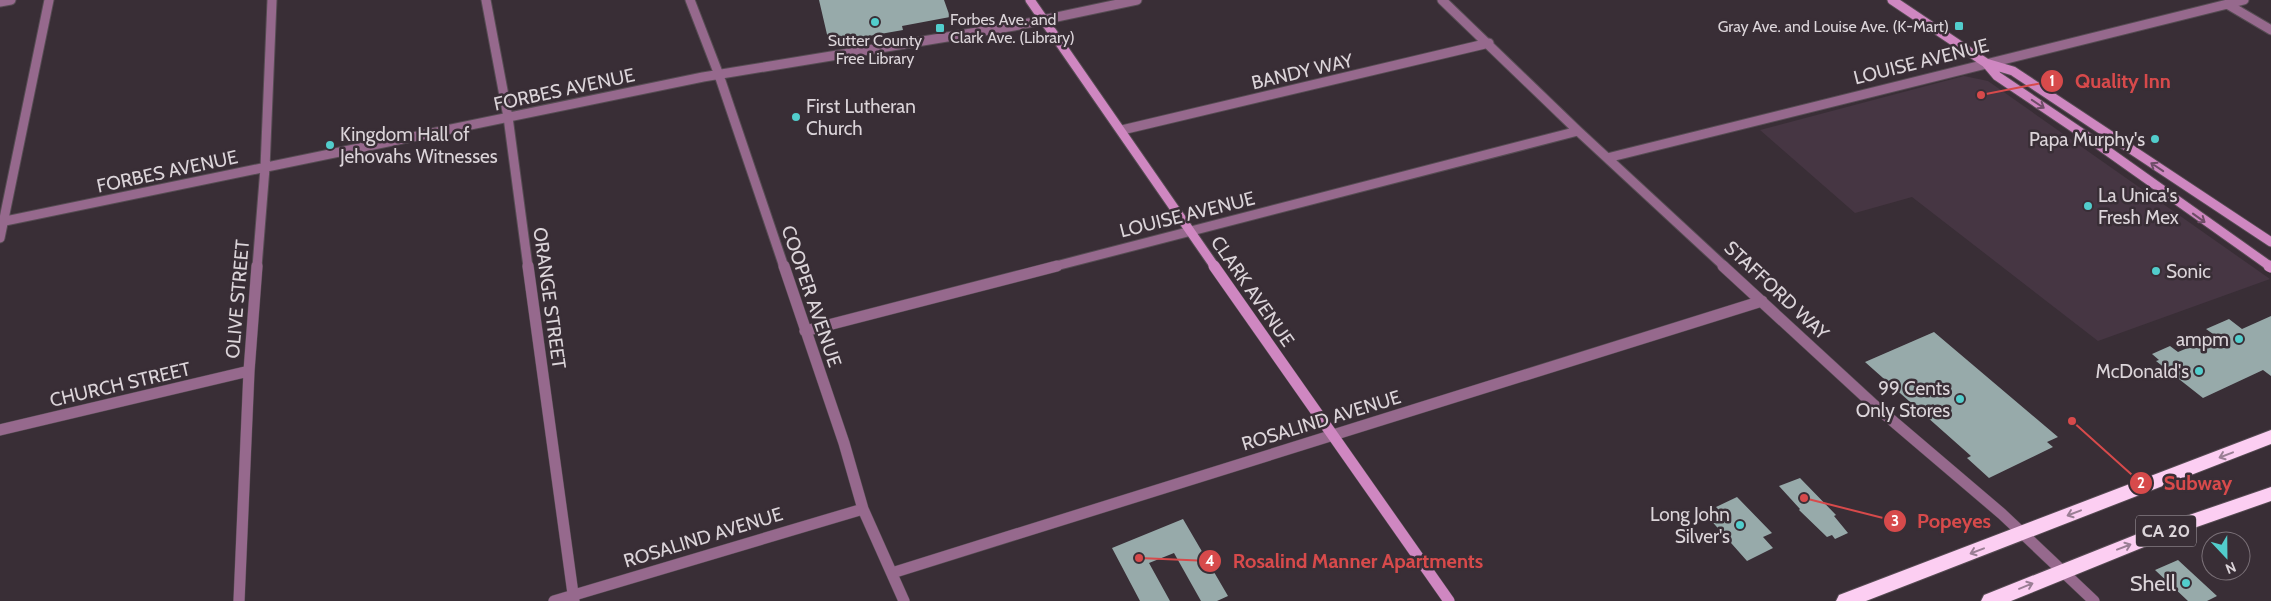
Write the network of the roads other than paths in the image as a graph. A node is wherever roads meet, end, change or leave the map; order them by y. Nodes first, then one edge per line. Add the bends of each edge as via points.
1 (10, 0) edge
2 (49, 0) edge
3 (272, 0) edge
4 (486, 0) edge
5 (690, 0) edge
6 (1030, 0) edge
7 (1137, 0) edge
8 (1442, 0) edge
9 (1892, 0) edge
10 (2244, 0) edge
11 (0, 2) edge
12 (2227, 4) junction
13 (1045, 20) junction
14 (2271, 30) edge
15 (1489, 43) junction
16 (1986, 63) junction
17 (719, 75) junction
18 (508, 117) junction
19 (1122, 130) junction
20 (1578, 131) junction
21 (1606, 158) junction
22 (265, 168) junction
23 (2, 222) edge
24 (1190, 232) junction
25 (0, 238) edge
26 (2271, 242) edge
27 (2271, 268) edge
28 (1762, 301) junction
29 (804, 330) junction
30 (249, 371) junction
31 (0, 430) edge
32 (1334, 436) junction
33 (2271, 437) edge
34 (2271, 494) edge
35 (863, 509) junction
36 (2022, 534) junction
37 (2063, 571) junction
38 (892, 573) junction
39 (574, 598) edge
40 (239, 601) edge
41 (554, 601) edge
42 (904, 601) edge
43 (1449, 601) edge
44 (1845, 601) edge
45 (1990, 601) edge
46 (2094, 601) edge

1 - 11 street
2 - 23 street
3 - 22 street, OLIVE STREET
4 - 18 street, ORANGE STREET
5 - 17 street, COOPER AVENUE
6 - 13 street, CLARK AVENUE
7 - 13 street, FORBES AVENUE
8 - 15 street, STAFFORD WAY
9 - 16 street
10 - 12 street, LOUISE AVENUE
12 - 14 street
12 - 16 street, LOUISE AVENUE
13 - 17 street, FORBES AVENUE
13 - 19 street, CLARK AVENUE
15 - 19 street, BANDY WAY
15 - 20 street, STAFFORD WAY
16 - 21 street, LOUISE AVENUE
26 -> 16 street via 2013,71
16 -> 27 street via 1997,76
17 - 18 street, FORBES AVENUE
17 - 29 street, COOPER AVENUE
18 - 22 street, FORBES AVENUE
18 - 39 street, ORANGE STREET
19 - 24 street, CLARK AVENUE
20 - 21 street, STAFFORD WAY
20 - 24 street, LOUISE AVENUE
21 - 28 street, STAFFORD WAY
22 - 23 street, FORBES AVENUE
22 - 30 street, OLIVE STREET
23 - 25 street
24 - 29 street, LOUISE AVENUE
24 - 32 street, CLARK AVENUE
28 - 32 street, ROSALIND AVENUE
28 - 36 street, STAFFORD WAY via 1874,405
29 - 35 street, COOPER AVENUE via 844,443
30 - 31 street, CHURCH STREET
30 - 40 street, OLIVE STREET
32 - 38 street, ROSALIND AVENUE
32 - 43 street, CLARK AVENUE
33 -> 36 highway, CA 20
37 -> 34 highway, CA 20
35 - 38 street, COOPER AVENUE
35 - 39 street, ROSALIND AVENUE
36 - 37 street, STAFFORD WAY
36 -> 44 highway, CA 20
45 -> 37 highway, CA 20
37 - 46 street, STAFFORD WAY
38 - 42 street, COOPER AVENUE
39 - 41 street, ROSALIND AVENUE

